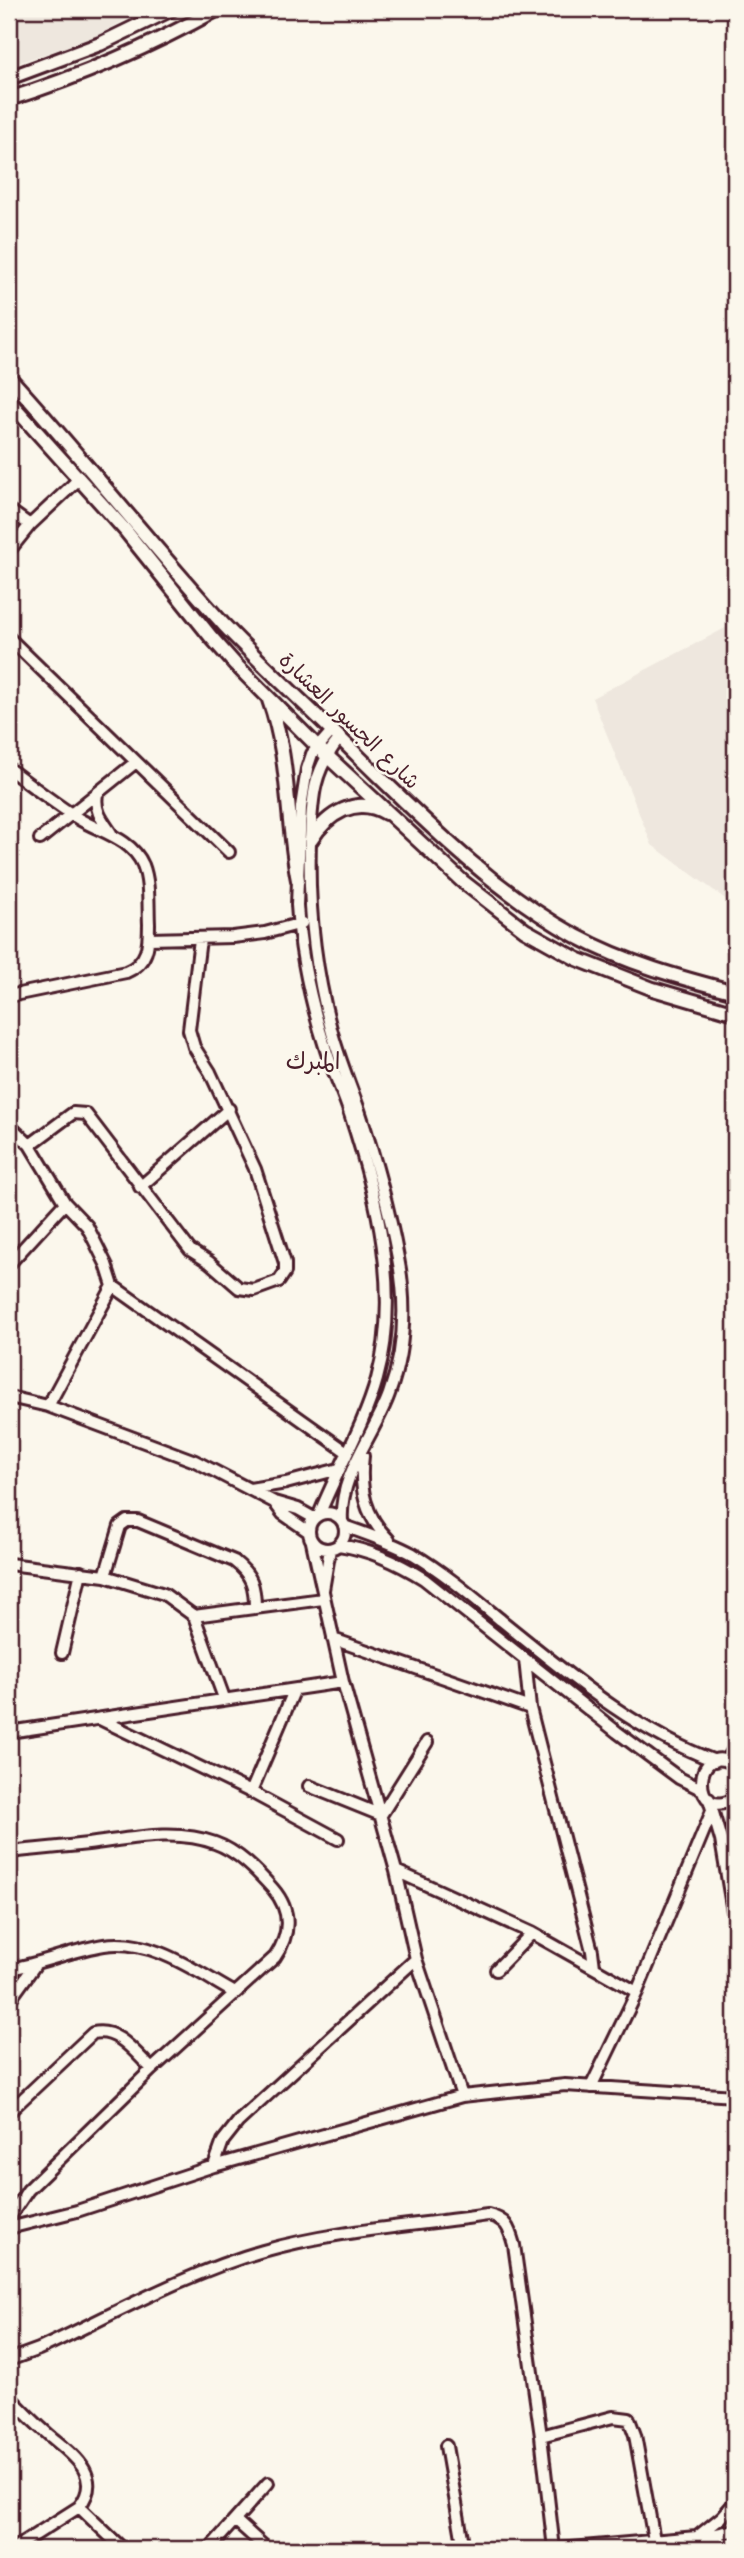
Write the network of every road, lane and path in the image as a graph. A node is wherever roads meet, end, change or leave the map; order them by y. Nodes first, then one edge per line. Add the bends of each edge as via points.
1 (172, 9) edge
2 (218, 9) edge
3 (9, 78) edge
4 (9, 99) edge
5 (9, 377) edge
6 (9, 401) edge
7 (79, 479) junction
8 (9, 510) edge
9 (30, 525) junction
10 (9, 551) edge
11 (9, 638) edge
12 (267, 696) junction
13 (336, 734) junction
14 (322, 751) junction
15 (136, 762) junction
16 (9, 769) edge
17 (97, 794) junction
18 (71, 813) junction
19 (397, 820) junction
20 (111, 833) junction
21 (40, 839) dead end
22 (311, 840) junction
23 (229, 852) dead end
24 (298, 880) junction
25 (311, 922) junction
26 (298, 924) junction
27 (149, 939) junction
28 (200, 939) junction
29 (735, 992) edge
30 (9, 996) edge
31 (735, 1013) edge
32 (229, 1109) junction
33 (9, 1125) edge
34 (30, 1145) junction
35 (140, 1187) junction
36 (65, 1203) junction
37 (9, 1264) edge
38 (113, 1286) junction
39 (9, 1397) edge
40 (48, 1406) junction
41 (363, 1448) junction
42 (347, 1452) junction
43 (339, 1469) junction
44 (248, 1489) junction
45 (274, 1502) junction
46 (317, 1517) junction
47 (343, 1523) junction
48 (310, 1537) junction
49 (394, 1544) junction
50 (335, 1547) junction
51 (9, 1564) edge
52 (81, 1572) junction
53 (105, 1576) junction
54 (323, 1596) junction
55 (255, 1608) junction
56 (194, 1616) junction
57 (333, 1639) junction
58 (62, 1653) dead end
59 (525, 1659) junction
60 (343, 1682) junction
61 (294, 1690) junction
62 (225, 1698) junction
63 (530, 1708) junction
64 (102, 1720) junction
65 (9, 1732) edge
66 (427, 1742) dead end
67 (735, 1748) edge
68 (715, 1762) junction
69 (733, 1764) edge
70 (309, 1786) dead end
71 (701, 1789) junction
72 (251, 1792) junction
73 (735, 1798) edge
74 (709, 1799) junction
75 (735, 1807) edge
76 (712, 1811) junction
77 (381, 1815) junction
78 (338, 1839) dead end
79 (9, 1852) edge
80 (735, 1863) edge
81 (396, 1871) junction
82 (735, 1924) edge
83 (532, 1933) junction
84 (416, 1959) junction
85 (35, 1965) junction
86 (594, 1967) junction
87 (9, 1969) edge
88 (496, 1970) dead end
89 (637, 1992) junction
90 (235, 1993) junction
91 (9, 2001) edge
92 (152, 2069) junction
93 (591, 2087) junction
94 (462, 2096) junction
95 (735, 2096) edge
96 (9, 2112) edge
97 (214, 2166) junction
98 (9, 2218) edge
99 (9, 2228) edge
100 (9, 2360) edge
101 (9, 2396) edge
102 (541, 2436) junction
103 (446, 2446) dead end
104 (268, 2483) dead end
105 (735, 2502) edge
106 (79, 2507) junction
107 (235, 2521) junction
108 (735, 2530) edge
109 (702, 2536) junction
110 (654, 2540) junction
111 (735, 2545) edge
112 (613, 2547) edge
113 (13, 2549) edge
114 (123, 2549) edge
115 (209, 2549) edge
116 (267, 2549) edge
117 (464, 2549) edge
118 (554, 2549) edge
119 (560, 2549) edge

1 - 3 main road via 100,44
2 - 4 main road via 139,50
5 - 13 main road, شارع الجسور العشارة via 223,623
6 - 7 main road, شارع الجسور العشارة
7 - 9 street
7 - 12 main road, شارع الجسور العشارة via 211,637
8 - 9 street
9 - 10 street
11 - 15 street
12 - 14 main road, شارع الجسور العشارة
12 - 24 main road via 283,748
13 - 14 street
13 - 29 main road, شارع الجسور العشارة via 476,866 550,920 642,965
14 - 19 main road, شارع الجسور العشارة
14 - 22 street
14 - 24 street via 309,761 302,794
15 - 17 street
15 - 23 street
16 - 18 street
17 - 18 street
17 - 20 street via 97,812
18 - 20 street
18 - 21 street
19 - 22 main road via 379,809 350,807 326,819
19 - 31 main road, شارع الجسور العشارة via 488,903 552,947 613,975
20 - 27 street via 143,866
22 - 25 street
24 - 26 street
25 - 26 street
25 - 41 street via 330,1026 368,1137 393,1231 404,1305 400,1359 389,1395
26 - 28 street via 265,933
26 - 42 street via 320,1030 351,1118 383,1243 387,1288 383,1346 377,1379
27 - 28 street
27 - 30 street via 142,963 126,972
28 - 32 street via 189,1030
32 - 35 street
32 - 35 street via 255,1169 285,1263 279,1281 254,1290 229,1282 190,1250
33 - 34 street
34 - 35 street via 72,1113 86,1114
34 - 36 street
36 - 37 street
36 - 38 street via 87,1226
38 - 40 street
38 - 42 street
39 - 40 street
40 - 44 street via 195,1461
41 - 47 street via 348,1480
41 - 49 street via 366,1505 376,1526
42 - 43 street
43 - 44 street
43 - 46 street
44 - 45 street
45 - 46 street
45 - 48 street
46 - 47 street via 329,1514
46 - 48 street
47 - 49 street
47 - 50 street via 344,1536
48 - 50 street via 320,1548
48 - 54 street
49 - 68 street via 460,1587 621,1713
50 - 54 street
50 - 59 street via 357,1548 401,1564
51 - 52 street
52 - 53 street
52 - 58 street
53 - 55 street via 120,1526 138,1521 247,1570 253,1580
53 - 56 street via 164,1594
54 - 55 street
54 - 57 street
55 - 56 street
56 - 62 street
57 - 60 street
57 - 63 street
59 - 63 street
59 - 71 street via 679,1778
60 - 61 street
60 - 77 street
61 - 62 street
61 - 72 street
62 - 64 street
63 - 86 street
64 - 65 street
64 - 72 street
66 - 77 street
67 - 69 street
68 - 69 street
68 - 71 street via 702,1772
70 - 77 street
71 - 74 street
72 - 78 street
73 - 74 street via 723,1803
74 - 76 street
75 - 80 street
76 - 82 street
76 - 89 street
77 - 81 street
79 - 90 street via 158,1835 215,1843 237,1855 279,1896 287,1925 285,1942 275,1957
81 - 83 street
81 - 84 street
83 - 86 street
83 - 88 street
84 - 94 street
84 - 97 street via 238,2122 223,2141
85 - 87 street
85 - 90 street via 102,1946 128,1944 170,1957
85 - 91 street
86 - 89 street
89 - 93 street
90 - 92 street
92 - 96 street via 114,2033 93,2033
92 - 98 street via 28,2190
93 - 94 street via 565,2085
93 - 95 street
94 - 97 street
97 - 99 street
100 - 102 street via 219,2265 264,2251 345,2234 488,2214 505,2221 512,2236
101 - 106 street via 82,2464 87,2484
102 - 110 street via 613,2417 629,2419
102 - 118 street
103 - 117 street
104 - 107 street
105 - 109 street
106 - 113 street
106 - 114 street
107 - 115 street
107 - 116 street
108 - 109 street
109 - 110 street
109 - 111 street
110 - 112 street
112 - 119 street

